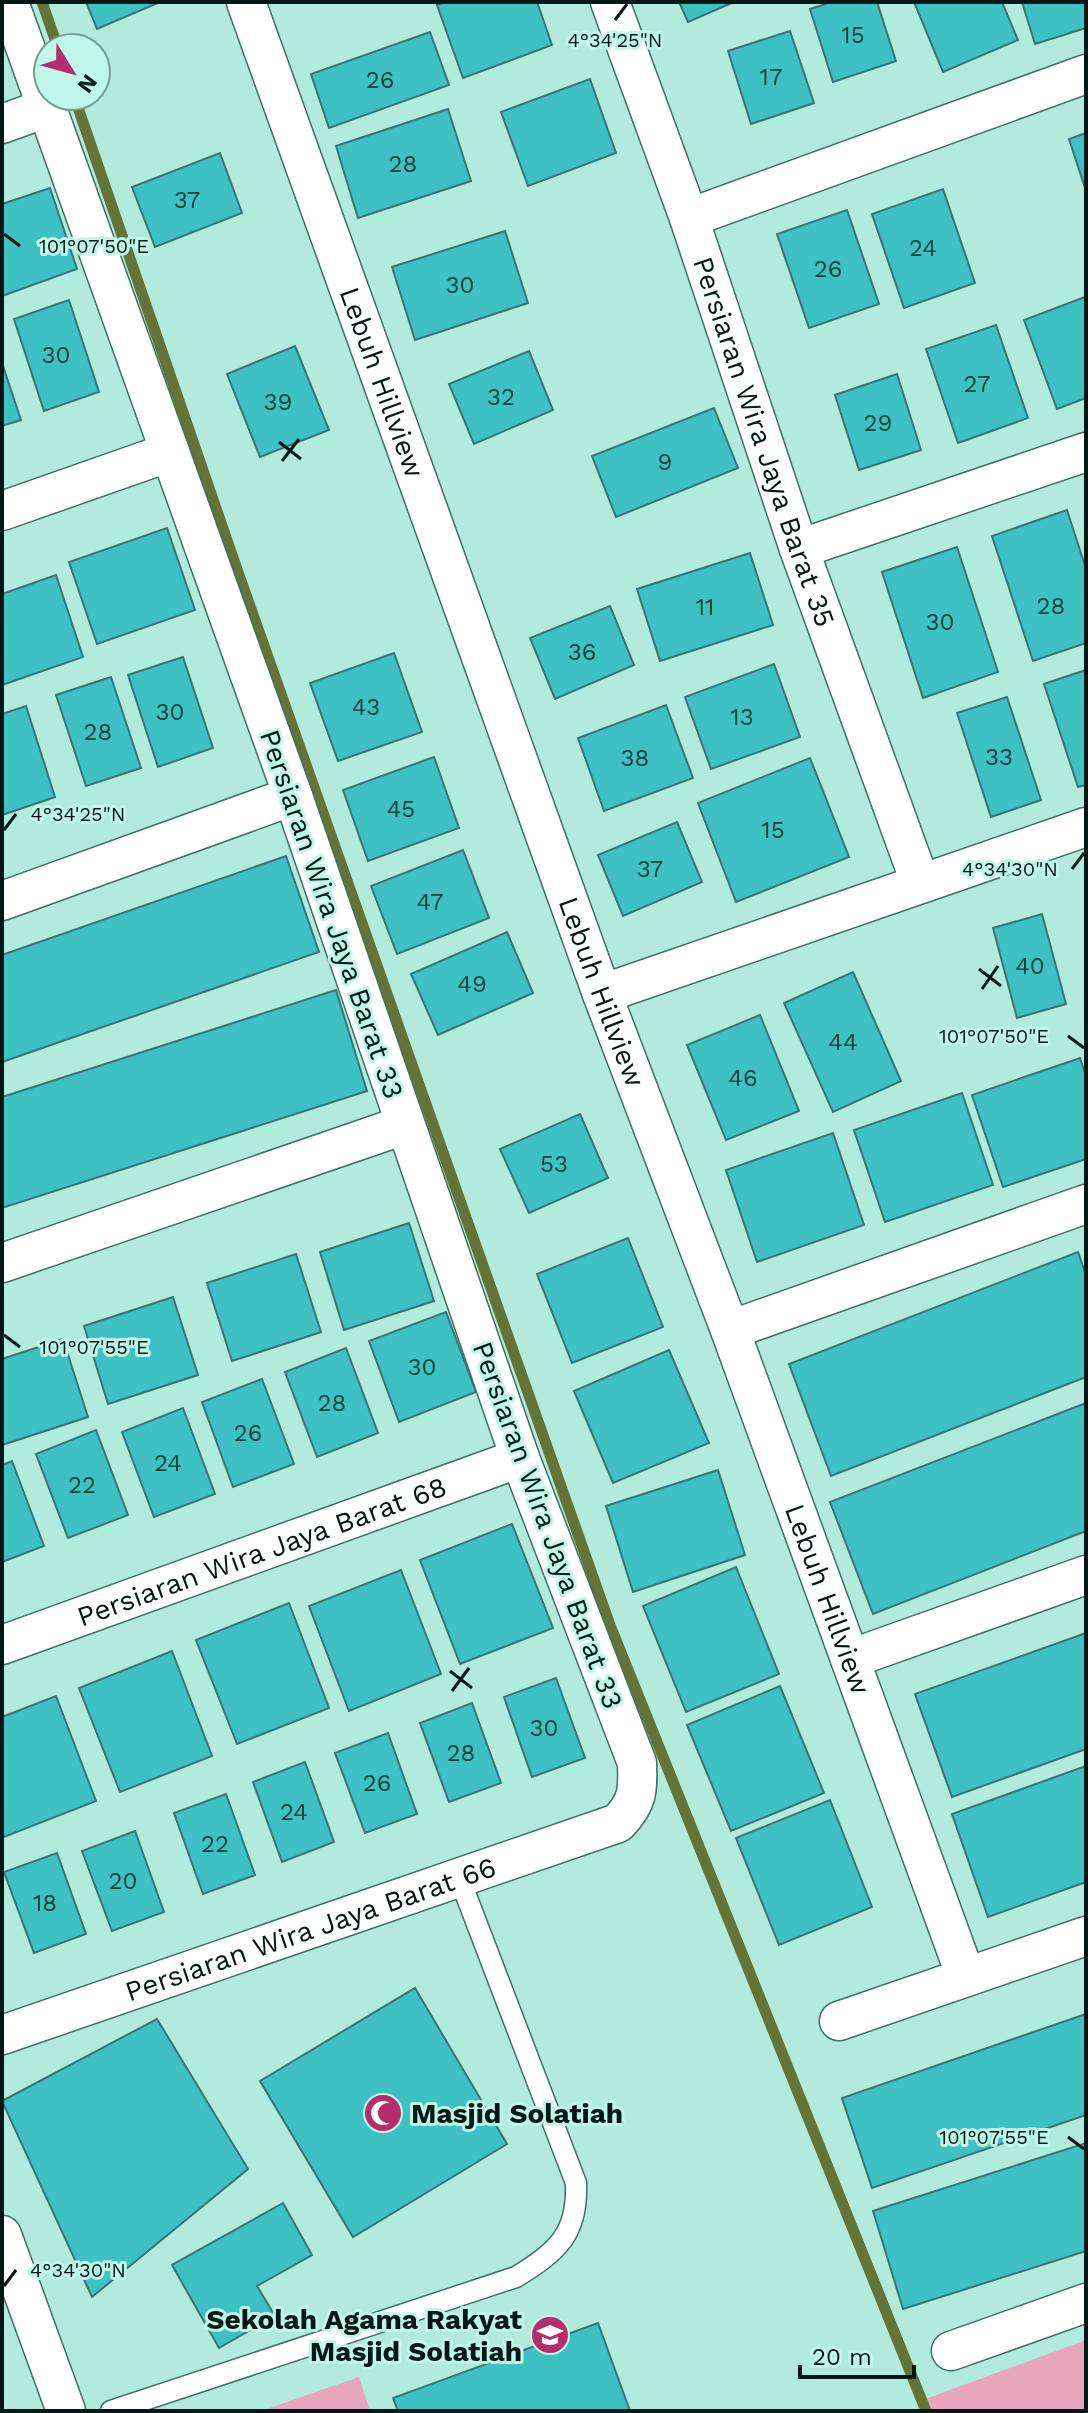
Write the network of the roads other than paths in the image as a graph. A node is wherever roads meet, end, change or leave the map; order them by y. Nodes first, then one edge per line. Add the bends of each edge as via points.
1 (9, 2) edge
2 (246, 2) edge
3 (610, 2) edge
4 (32, 68) edge
5 (1086, 74) edge
6 (35, 112) edge
7 (47, 112) edge
8 (2, 124) edge
9 (689, 218) junction
10 (170, 452) junction
11 (1086, 452) edge
12 (2, 511) edge
13 (799, 549) junction
14 (293, 796) junction
15 (1086, 827) edge
16 (920, 882) junction
17 (2, 901) edge
18 (602, 994) junction
19 (404, 1125) junction
20 (1086, 1204) edge
21 (2, 1263) edge
22 (730, 1330) junction
23 (520, 1458) junction
24 (1086, 1575) edge
25 (2, 1645) edge
26 (850, 1659) junction
27 (618, 1823) joint
28 (459, 1877) junction
29 (1086, 1936) edge
30 (966, 1977) junction
31 (839, 2021) dead end
32 (2, 2035) edge
33 (2, 2235) edge
34 (1086, 2303) edge
35 (951, 2351) dead end
36 (58, 2409) edge
37 (111, 2411) edge

1 - 4 street, Persiaran Wira Jaya Barat 33
2 - 18 street, Lebuh Hillview
3 - 9 street, Persiaran Wira Jaya Barat 35
5 - 9 street
6 - 8 street
7 - 10 street, Persiaran Wira Jaya Barat 33
9 - 13 street, Persiaran Wira Jaya Barat 35
10 - 12 street
10 - 14 street, Persiaran Wira Jaya Barat 33
11 - 13 street
13 - 16 street, Persiaran Wira Jaya Barat 35
14 - 17 street
14 - 19 street, Persiaran Wira Jaya Barat 33
15 - 16 street
16 - 18 street
18 - 22 street, Lebuh Hillview
19 - 21 street
19 - 23 street, Persiaran Wira Jaya Barat 33
20 - 22 street
22 - 26 street, Lebuh Hillview
23 - 25 street, Persiaran Wira Jaya Barat 68
23 - 27 street, Persiaran Wira Jaya Barat 33 via 637,1763 638,1792
24 - 26 street
26 - 30 street, Lebuh Hillview
27 - 28 street, Persiaran Wira Jaya Barat 66
28 - 32 street, Persiaran Wira Jaya Barat 66
28 - 37 lane via 576,2183 577,2207 567,2237 516,2277
29 - 30 street
30 - 31 street
33 - 36 street
34 - 35 street

